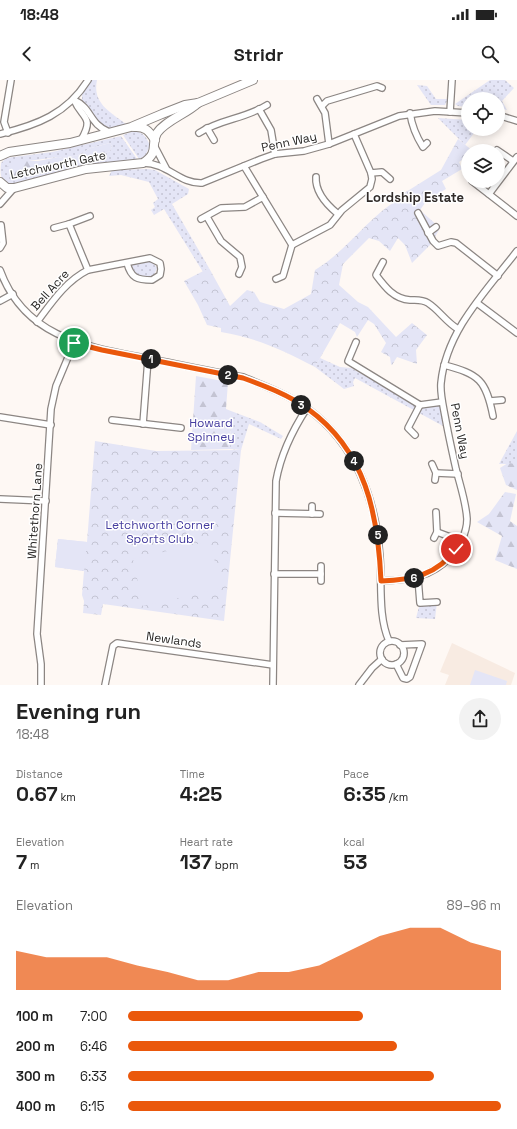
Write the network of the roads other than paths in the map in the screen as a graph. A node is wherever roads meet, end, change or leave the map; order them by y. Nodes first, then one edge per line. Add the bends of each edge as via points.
1 (11, 80) edge
2 (88, 80) edge
3 (253, 80) edge
4 (452, 80) edge
5 (382, 88) dead end
6 (317, 99) dead end
7 (74, 100) junction
8 (198, 103) junction
9 (267, 105) dead end
10 (322, 106) junction
11 (260, 109) junction
12 (450, 112) junction
13 (461, 113) edge
14 (410, 114) junction
15 (505, 117) edge
16 (517, 120) edge
17 (131, 127) junction
18 (207, 128) junction
19 (8, 132) junction
20 (110, 132) junction
21 (199, 133) dead end
22 (0, 134) edge
23 (354, 134) junction
24 (81, 140) junction
25 (214, 140) dead end
26 (427, 143) dead end
27 (155, 144) junction
28 (328, 144) junction
29 (275, 154) junction
30 (505, 154) edge
31 (0, 156) edge
32 (515, 159) edge
33 (143, 163) junction
34 (244, 166) junction
35 (166, 168) junction
36 (371, 173) junction
37 (316, 177) dead end
38 (390, 179) dead end
39 (0, 182) edge
40 (14, 188) junction
41 (481, 188) edge
42 (0, 191) edge
43 (489, 194) junction
44 (263, 197) junction
45 (0, 204) edge
46 (418, 213) dead end
47 (338, 214) junction
48 (90, 216) dead end
49 (517, 216) edge
50 (69, 224) junction
51 (1, 225) edge
52 (436, 227) dead end
53 (54, 228) dead end
54 (428, 233) junction
55 (292, 245) junction
56 (0, 248) edge
57 (517, 251) edge
58 (383, 262) dead end
59 (127, 263) junction
60 (0, 270) edge
61 (88, 270) junction
62 (239, 274) dead end
63 (498, 276) junction
64 (276, 280) dead end
65 (13, 294) junction
66 (0, 301) edge
67 (477, 303) junction
68 (37, 322) junction
69 (458, 329) junction
70 (517, 333) edge
71 (356, 342) dead end
72 (74, 343) junction
73 (148, 359) junction
74 (444, 365) junction
75 (502, 400) dead end
76 (442, 402) junction
77 (490, 402) junction
78 (420, 404) junction
79 (307, 408) junction
80 (493, 416) dead end
81 (0, 417) edge
82 (112, 420) dead end
83 (143, 424) junction
84 (51, 425) junction
85 (181, 428) dead end
86 (415, 434) dead end
87 (432, 464) dead end
88 (436, 473) junction
89 (458, 474) junction
90 (435, 480) dead end
91 (0, 499) edge
92 (46, 501) junction
93 (312, 506) dead end
94 (436, 512) dead end
95 (275, 513) junction
96 (312, 514) junction
97 (320, 514) dead end
98 (437, 532) junction
99 (434, 538) dead end
100 (461, 541) junction
101 (321, 566) dead end
102 (274, 574) junction
103 (321, 574) junction
104 (418, 578) junction
105 (321, 581) dead end
106 (381, 581) junction
107 (438, 602) dead end
108 (389, 641) junction
109 (400, 644) junction
110 (382, 659) junction
111 (396, 664) junction
112 (273, 665) junction
113 (41, 685) edge
114 (105, 685) edge
115 (273, 685) edge
116 (359, 685) edge

1 - 19 street via 4,122
2 - 7 street
3 - 8 main road, Letchworth Gate
4 - 12 street
5 - 10 street via 376,86 327,101
6 - 10 street
7 - 19 street via 40,122
7 - 20 street via 85,107 96,125
7 - 24 street via 88,122
8 - 17 main road, Letchworth Gate via 185,105
8 - 27 main road, Letchworth Gate via 161,128
9 - 11 street
10 - 28 street via 327,120
11 - 18 street
11 - 29 street via 271,130
12 - 13 street, Penn Way
12 - 14 street, Penn Way
14 - 23 street, Penn Way
14 - 26 street via 416,136 423,147
15 - 16 street
17 - 20 main road, Letchworth Gate
17 - 27 main road, Letchworth Gate via 142,126 149,131
18 - 21 street
18 - 25 street
19 - 22 street
20 - 24 main road, Letchworth Gate
23 - 28 street, Penn Way
23 - 36 street
24 - 31 main road, Letchworth Gate via 9,152
27 - 33 main road, Letchworth Gate via 150,158
27 - 35 street
28 - 29 street, Penn Way via 304,151
29 - 34 street, Penn Way
30 - 32 street
32 - 43 street
33 - 35 street, Penn Way
33 - 40 main road, Letchworth Gate via 86,169
34 - 35 street, Penn Way via 202,183 192,183
34 - 44 street
36 - 38 street via 382,172
36 - 47 street via 370,187
37 - 47 street via 318,190
39 - 40 main road, Letchworth Gate via 7,188
39 - 42 street
40 - 45 street
41 - 43 street
43 - 49 street
44 - 55 street
44 - 62 street via 245,207 221,208 204,218 221,242 240,258 242,267
46 - 54 street
47 - 55 street via 327,227
48 - 50 street
50 - 53 street
50 - 61 street
51 - 56 street via 3,243
52 - 54 street
54 - 63 street via 438,246 451,242 459,245
55 - 64 street via 283,276
57 - 63 street, Penn Way
58 - 69 street via 376,275 391,293 398,298 429,303
59 - 59 street, Bell Acre via 150,258 156,260 161,266 160,275 152,280 135,277
59 - 61 street, Bell Acre
60 - 65 street
61 - 68 street, Bell Acre via 65,286
63 - 67 street, Penn Way
65 - 66 street
65 - 68 street
67 - 69 street, Penn Way
67 - 70 street
68 - 72 street
69 - 74 street, Penn Way
71 - 78 street via 348,361
72 - 73 street
72 - 84 street, Whitethorn Lane via 56,386
73 - 79 street via 243,378
73 - 83 street
74 - 76 street, Penn Way via 440,384
74 - 77 street via 463,370 478,378 488,392
75 - 77 street
76 - 78 street
76 - 89 street, Penn Way
77 - 80 street
78 - 86 street via 408,428
79 - 95 street via 289,437 280,461 276,481
79 - 106 street via 348,449 361,473 377,526
81 - 84 street
82 - 83 street
83 - 85 street
84 - 92 street, Whitethorn Lane
87 - 88 street
88 - 89 street
88 - 90 street
89 - 100 street, Penn Way via 467,520
91 - 92 street
92 - 113 street, Whitethorn Lane via 37,634 42,664
93 - 96 street
94 - 98 street
95 - 96 street
95 - 102 street
96 - 97 street
98 - 99 street
98 - 100 street
100 - 104 street, Penn Way via 446,562
101 - 103 street
102 - 103 street
102 - 112 street
103 - 105 street
104 - 106 street, Penn Way
104 - 107 street via 420,603
106 - 108 street via 383,626
108 - 109 street
108 - 110 street via 382,648
109 - 111 street via 404,653
109 - 111 street via 422,644 410,677 403,678
110 - 111 street via 388,664
110 - 116 street
112 - 114 street, Newlands via 114,644
112 - 115 street

